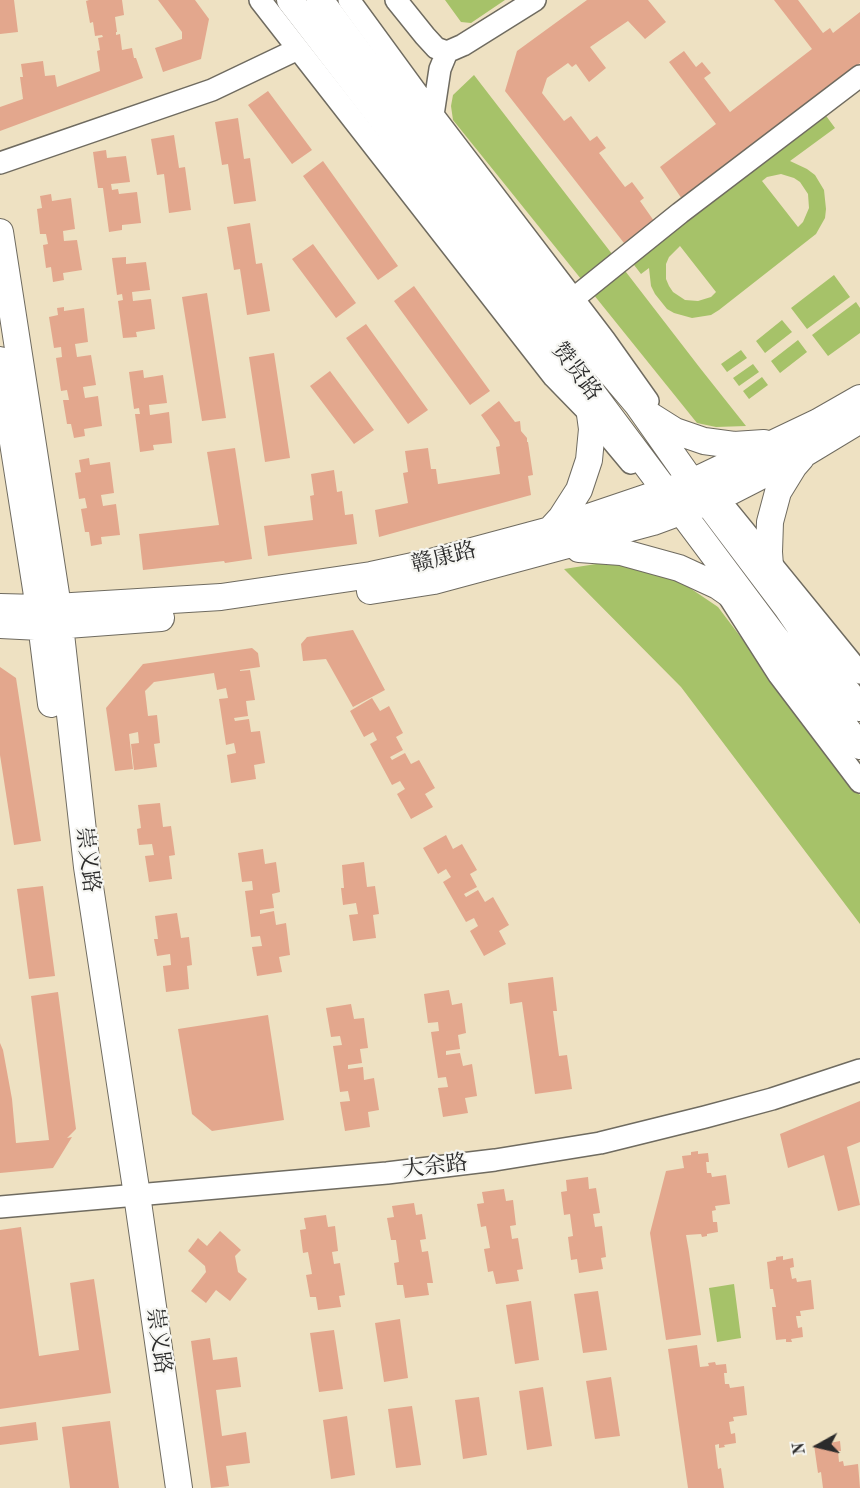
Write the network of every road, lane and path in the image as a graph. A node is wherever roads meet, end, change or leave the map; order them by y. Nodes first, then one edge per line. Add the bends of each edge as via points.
1 (260, 0) edge
2 (290, 0) edge
3 (320, 0) edge
4 (349, 0) edge
5 (396, 0) edge
6 (535, 0) edge
7 (298, 49) junction
8 (447, 52) junction
9 (860, 76) edge
10 (433, 115) junction
11 (0, 163) edge
12 (0, 232) edge
13 (573, 299) junction
14 (0, 360) edge
15 (576, 371) junction
16 (860, 398) edge
17 (637, 404) junction
18 (590, 414) junction
19 (860, 420) edge
20 (665, 425) junction
21 (798, 444) junction
22 (697, 480) junction
23 (713, 500) junction
24 (669, 503) junction
25 (556, 538) junction
26 (770, 562) junction
27 (726, 591) junction
28 (0, 607) edge
29 (787, 608) junction
30 (49, 617) junction
31 (0, 625) edge
32 (775, 637) junction
33 (860, 673) edge
34 (860, 708) edge
35 (860, 746) edge
36 (860, 782) edge
37 (860, 1070) edge
38 (129, 1196) junction
39 (0, 1207) edge
40 (161, 1488) edge
41 (179, 1488) edge

1 - 7 street
2 - 15 main road, 赞贤路
3 - 17 main road, 赞贤路 via 424,139
4 - 10 street
5 - 8 street via 436,48
6 - 8 street
7 - 11 street via 212,90
7 - 18 street via 554,376
8 - 10 street via 440,69
9 - 13 street
10 - 13 street
12 - 30 main road, 崇义路
13 - 20 street
14 - 30 main road, 崇义路
15 - 18 main road via 584,384
15 - 24 main road, 赞贤路
16 - 21 main road, 赣康路 via 818,422
17 - 20 main road
17 - 22 main road, 赞贤路
18 - 24 street
18 - 25 main road via 589,460
19 - 21 main road, 赣康路
20 - 21 main road via 702,441
20 - 22 street
21 - 22 main road, 赣康路
21 - 23 main road, 赣康路
21 - 26 main road via 794,466 773,507 768,537
22 - 23 main road, 赞贤路
22 - 24 main road, 赣康路
23 - 24 main road, 赣康路
23 - 26 street
23 - 29 main road, 赞贤路
24 - 25 main road, 赣康路 via 653,522
24 - 27 street
24 - 32 main road, 赞贤路
25 - 27 main road via 661,562
25 - 30 main road, 赣康路 via 434,581 367,592 231,613
26 - 29 main road
26 - 33 street
27 - 32 main road via 753,611
27 - 36 street via 779,675
28 - 30 main road, 赣康路
29 - 34 main road, 赞贤路
30 - 31 main road, 赣康路
30 - 38 main road, 崇义路 via 87,867
32 - 35 main road, 赞贤路
37 - 38 street, 大余路 via 772,1099 600,1143 387,1173
38 - 39 street, 大余路
38 - 40 main road, 崇义路
38 - 41 main road, 崇义路

